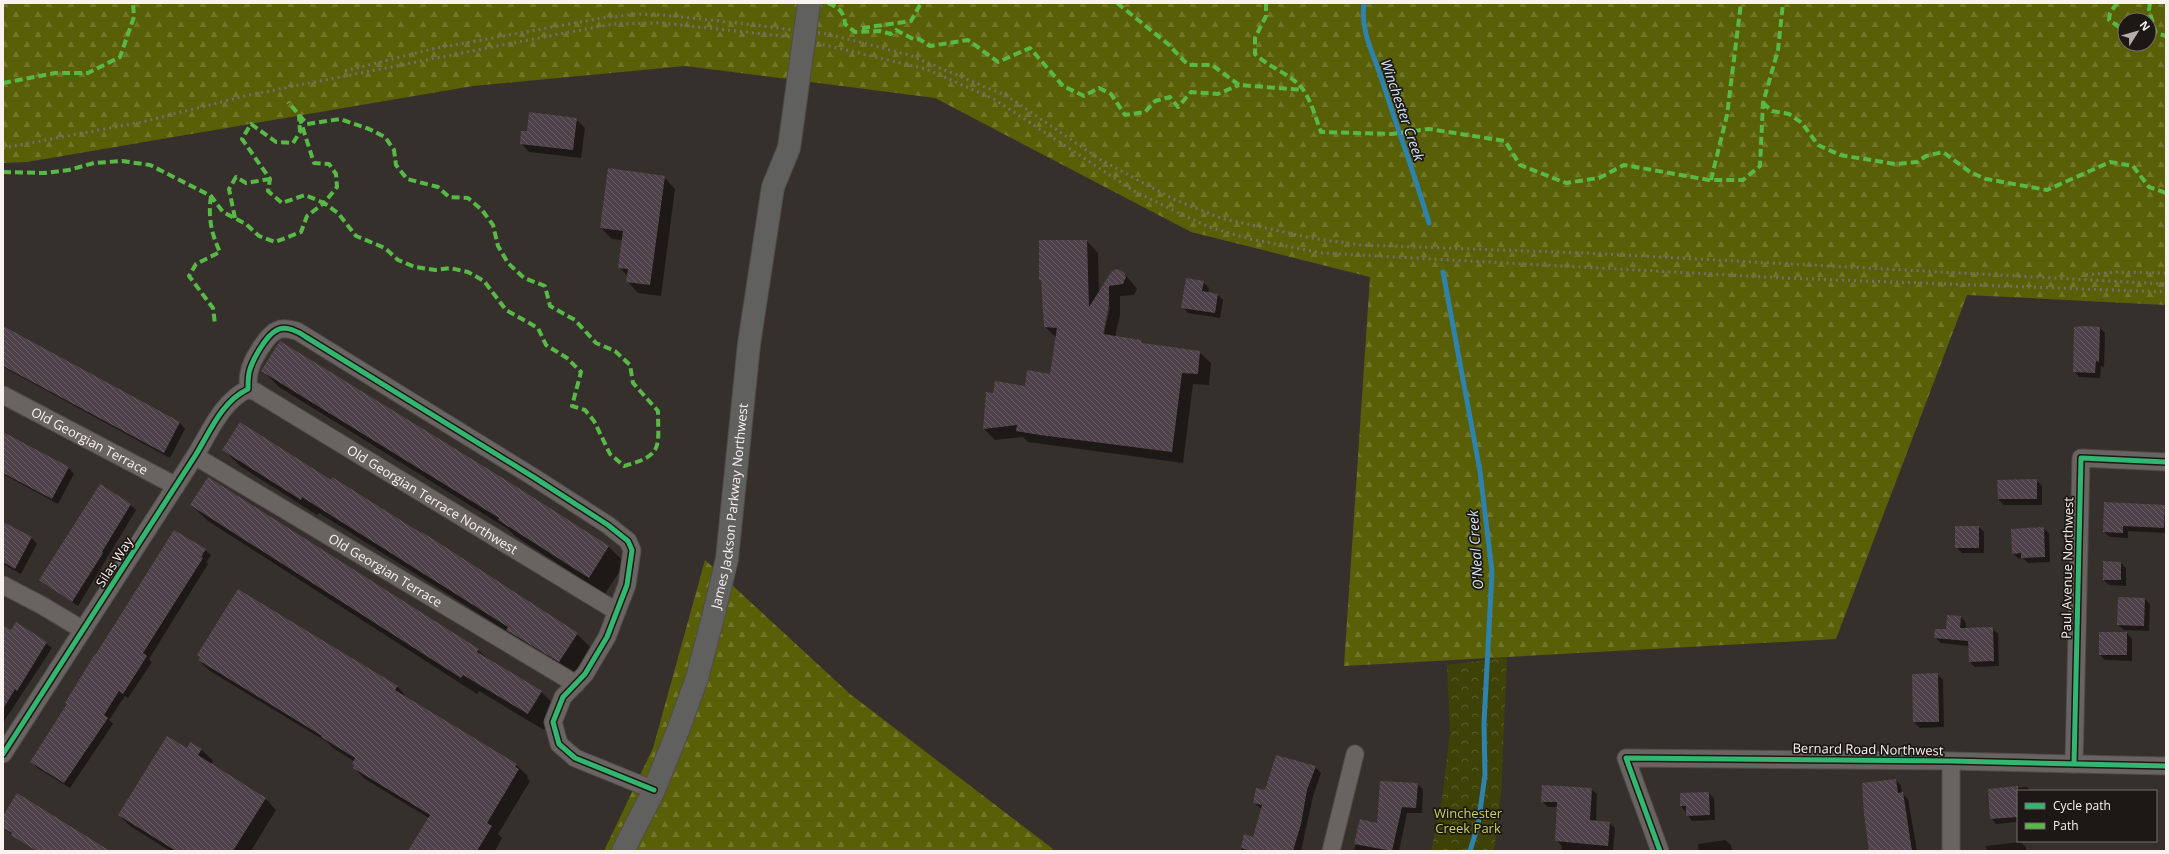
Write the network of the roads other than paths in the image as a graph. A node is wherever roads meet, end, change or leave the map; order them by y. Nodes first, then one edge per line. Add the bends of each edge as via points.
1 (809, 3) edge
2 (248, 389) junction
3 (3, 395) edge
4 (195, 456) junction
5 (2166, 462) edge
6 (176, 486) junction
7 (3, 585) edge
8 (616, 611) junction
9 (83, 630) junction
10 (576, 684) junction
11 (3, 754) edge
12 (1356, 754) dead end
13 (1951, 761) junction
14 (2074, 764) junction
15 (2166, 766) edge
16 (654, 790) junction
17 (623, 851) edge
18 (1331, 851) edge
19 (1660, 851) edge
20 (1951, 851) edge

1 - 16 main road, James Jackson Parkway Northwest, bridge via 789,148 773,187 748,344 727,559 697,678
2 - 4 street, Silas Way via 235,395 224,408
2 - 8 street, Old Georgian Terrace Northwest
2 - 8 street via 249,373 254,359 272,334 283,329 296,331 306,337 536,478 628,541 632,550 627,584
3 - 6 street, Old Georgian Terrace
4 - 6 street, Silas Way
4 - 10 street, Old Georgian Terrace
5 - 14 street, Paul Avenue Northwest via 2081,458
6 - 9 street, Silas Way
7 - 9 street
8 - 10 street via 607,637 585,674
9 - 11 street, Silas Way
10 - 16 street via 563,697 553,722 559,744 575,758
12 - 18 street
13 - 14 street, Bernard Road Northwest
13 - 19 street, Bernard Road Northwest via 1626,758
13 - 20 street
14 - 15 street, Bernard Road Northwest
16 - 17 main road, James Jackson Parkway Northwest

